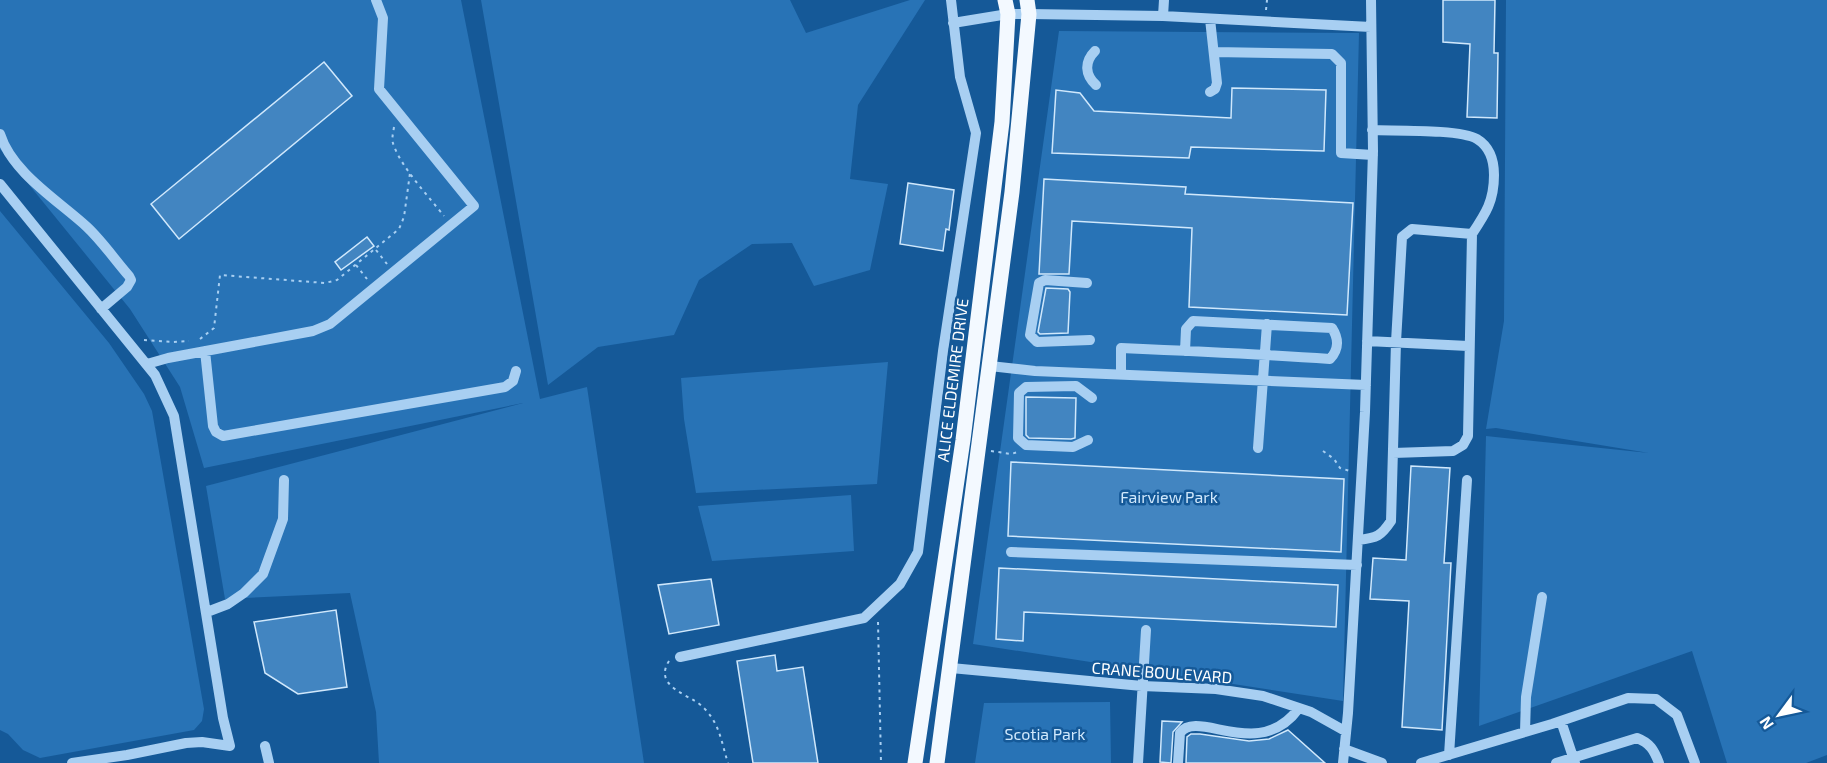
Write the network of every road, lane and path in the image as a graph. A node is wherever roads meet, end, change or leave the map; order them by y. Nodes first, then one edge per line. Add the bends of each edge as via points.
1 (376, 0) edge
2 (951, 0) edge
3 (1164, 0) edge
4 (1371, 0) edge
5 (1007, 7) edge
6 (1028, 7) edge
7 (1163, 16) junction
8 (1210, 19) junction
9 (953, 23) junction
10 (1371, 27) junction
11 (1095, 51) dead end
12 (1214, 52) junction
13 (1096, 85) dead end
14 (1210, 92) dead end
15 (402, 118) junction
16 (1372, 130) junction
17 (0, 134) edge
18 (1373, 155) junction
19 (410, 173) junction
20 (0, 184) edge
21 (451, 225) junction
22 (1472, 234) junction
23 (376, 250) junction
24 (356, 265) junction
25 (394, 272) junction
26 (1087, 283) dead end
27 (374, 289) junction
28 (101, 309) junction
29 (1267, 324) junction
30 (126, 339) junction
31 (1090, 340) dead end
32 (1367, 340) junction
33 (1396, 342) junction
34 (1468, 346) junction
35 (205, 351) junction
36 (1185, 351) junction
37 (1265, 354) junction
38 (147, 364) junction
39 (990, 366) junction
40 (516, 371) dead end
41 (1121, 375) junction
42 (1263, 382) junction
43 (1366, 385) junction
44 (1092, 398) dead end
45 (1088, 440) dead end
46 (1026, 445) junction
47 (1258, 448) dead end
48 (979, 450) junction
49 (1323, 451) dead end
50 (1393, 453) junction
51 (1362, 474) junction
52 (284, 480) dead end
53 (1467, 480) dead end
54 (1358, 540) junction
55 (1011, 552) dead end
56 (1357, 565) junction
57 (1542, 597) dead end
58 (877, 605) junction
59 (207, 612) junction
60 (1146, 630) dead end
61 (680, 657) joint
62 (951, 668) junction
63 (1142, 686) junction
64 (1299, 708) junction
65 (1561, 721) junction
66 (1345, 731) junction
67 (1525, 732) junction
68 (265, 746) dead end
69 (1344, 749) junction
70 (1449, 754) junction
71 (1574, 761) edge
72 (72, 763) edge
73 (269, 763) edge
74 (728, 763) edge
75 (881, 763) edge
76 (915, 763) edge
77 (937, 763) edge
78 (1138, 763) edge
79 (1178, 763) edge
80 (1343, 763) edge
81 (1382, 763) edge
82 (1421, 763) edge
83 (1556, 763) edge
84 (1659, 763) edge
85 (1695, 763) edge

1 - 15 lane via 384,18 378,89
2 - 9 lane
3 - 7 lane
4 - 10 lane
5 - 6 lane
5 - 9 lane
5 - 76 main road, ALICE ELDEMIRE DRIVE via 1002,122 963,440
6 - 7 lane
6 - 39 main road via 1012,192
7 - 8 lane
8 - 10 lane
8 - 12 lane
9 - 58 lane via 960,77 976,133 918,552 900,584
10 - 16 lane
11 - 13 lane via 1086,68
12 - 14 lane via 1217,83
12 - 18 lane via 1332,54 1341,63 1341,153
15 - 19 path via 394,127 392,138
15 - 21 lane via 474,206
16 - 18 lane
16 - 22 lane via 1462,134 1485,146 1491,155 1494,194
17 - 28 lane via 21,168 87,227 129,276 127,287
18 - 32 lane
19 - 21 path
19 - 23 path via 399,229
20 - 28 lane
21 - 25 lane
22 - 33 lane via 1412,229 1402,237
22 - 34 lane
23 - 24 path
23 - 25 path
24 - 27 path
24 - 30 path via 337,280 325,283 220,276 214,328 206,336 173,342
25 - 27 lane
26 - 31 lane via 1039,283 1030,335 1037,342
27 - 35 lane via 337,319 313,331
28 - 30 lane
29 - 36 lane via 1193,321 1186,328
29 - 37 lane
29 - 37 lane via 1332,328 1337,348 1330,359
30 - 38 lane
32 - 33 lane
32 - 43 lane
33 - 34 lane
33 - 50 lane
34 - 50 lane via 1468,436 1463,445 1453,452
35 - 38 lane
35 - 40 lane via 213,426 226,436 505,387 513,381
36 - 37 lane
36 - 41 lane via 1121,348
37 - 42 lane
38 - 59 lane via 174,416
39 - 41 lane
39 - 48 main road
41 - 42 lane
42 - 43 lane
42 - 47 lane
43 - 51 lane
44 - 46 lane via 1076,386 1026,387 1019,393 1018,438
45 - 46 lane via 1073,447
46 - 48 path via 1011,454
48 - 62 main road
49 - 51 path via 1340,468
50 - 54 lane via 1391,521 1382,534
51 - 54 lane
52 - 59 lane via 283,519 262,574 244,593
53 - 70 lane
54 - 56 lane
55 - 56 lane
56 - 66 lane
57 - 67 lane via 1526,696
58 - 61 lane via 864,618
58 - 75 path
59 - 72 lane via 230,746 186,743
60 - 63 lane
61 - 74 path via 669,661 665,676 676,691 697,702 711,717
62 - 63 lane, CRANE BOULEVARD
62 - 77 main road
63 - 64 lane, CRANE BOULEVARD via 1216,689
63 - 78 lane
64 - 66 lane, CRANE BOULEVARD
64 - 79 lane via 1278,730 1259,735 1187,727 1180,733
65 - 67 lane
65 - 71 lane
65 - 85 lane via 1628,698 1656,699 1677,715
66 - 69 lane
67 - 70 lane
68 - 73 lane
69 - 80 lane
69 - 81 lane
70 - 82 lane
71 - 83 lane
71 - 84 lane via 1636,738 1648,742

